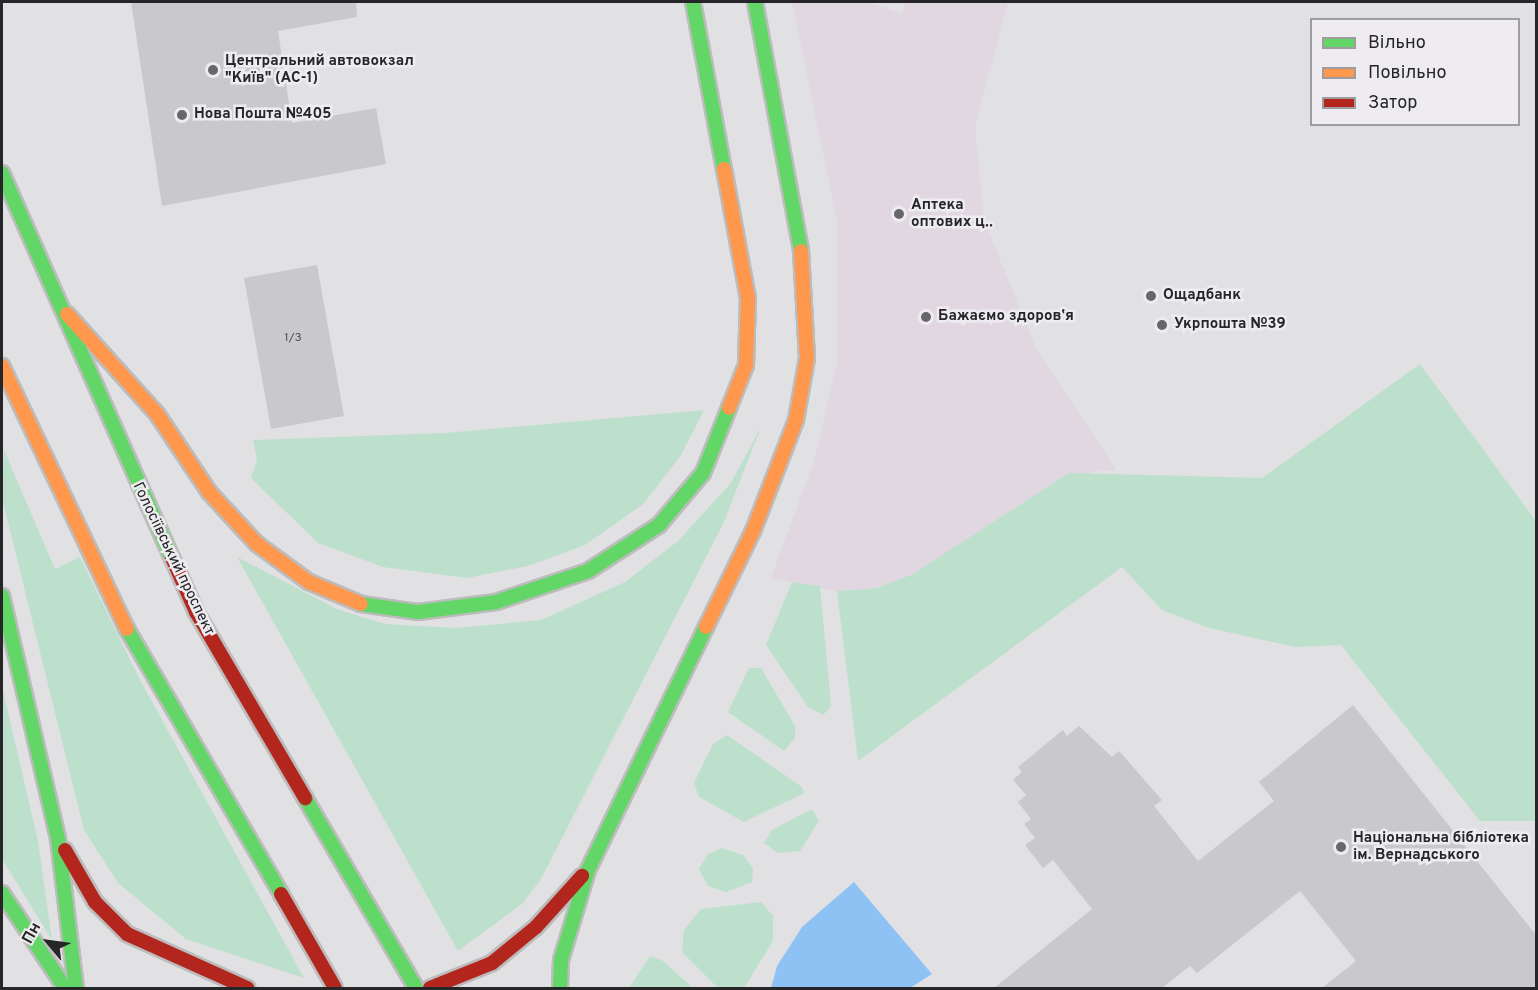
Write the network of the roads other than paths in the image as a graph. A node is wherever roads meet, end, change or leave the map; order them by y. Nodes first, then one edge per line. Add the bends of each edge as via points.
1 (693, 2) edge
2 (755, 2) edge
3 (2, 173) edge
4 (53, 299) junction
5 (2, 366) edge
6 (2, 596) edge
7 (58, 838) junction
8 (588, 870) junction
9 (2, 893) edge
10 (65, 988) edge
11 (76, 988) edge
12 (247, 988) edge
13 (335, 988) edge
14 (416, 988) edge
15 (430, 988) edge
16 (560, 988) edge

1 - 4 main road via 748,298 746,365 703,473 659,525 588,572 496,603 418,612 357,604 309,582 257,544 209,492 157,414
2 - 8 main road via 807,281 807,358 796,420 753,531
3 - 4 main road, Голосіївський проспект
4 - 14 main road, Голосіївський проспект via 196,612
5 - 13 main road via 128,631
6 - 7 main road
7 - 11 main road
7 - 12 main road via 95,902 128,934
8 - 15 main road via 536,927 492,963
8 - 16 main road via 561,960
9 - 10 main road

